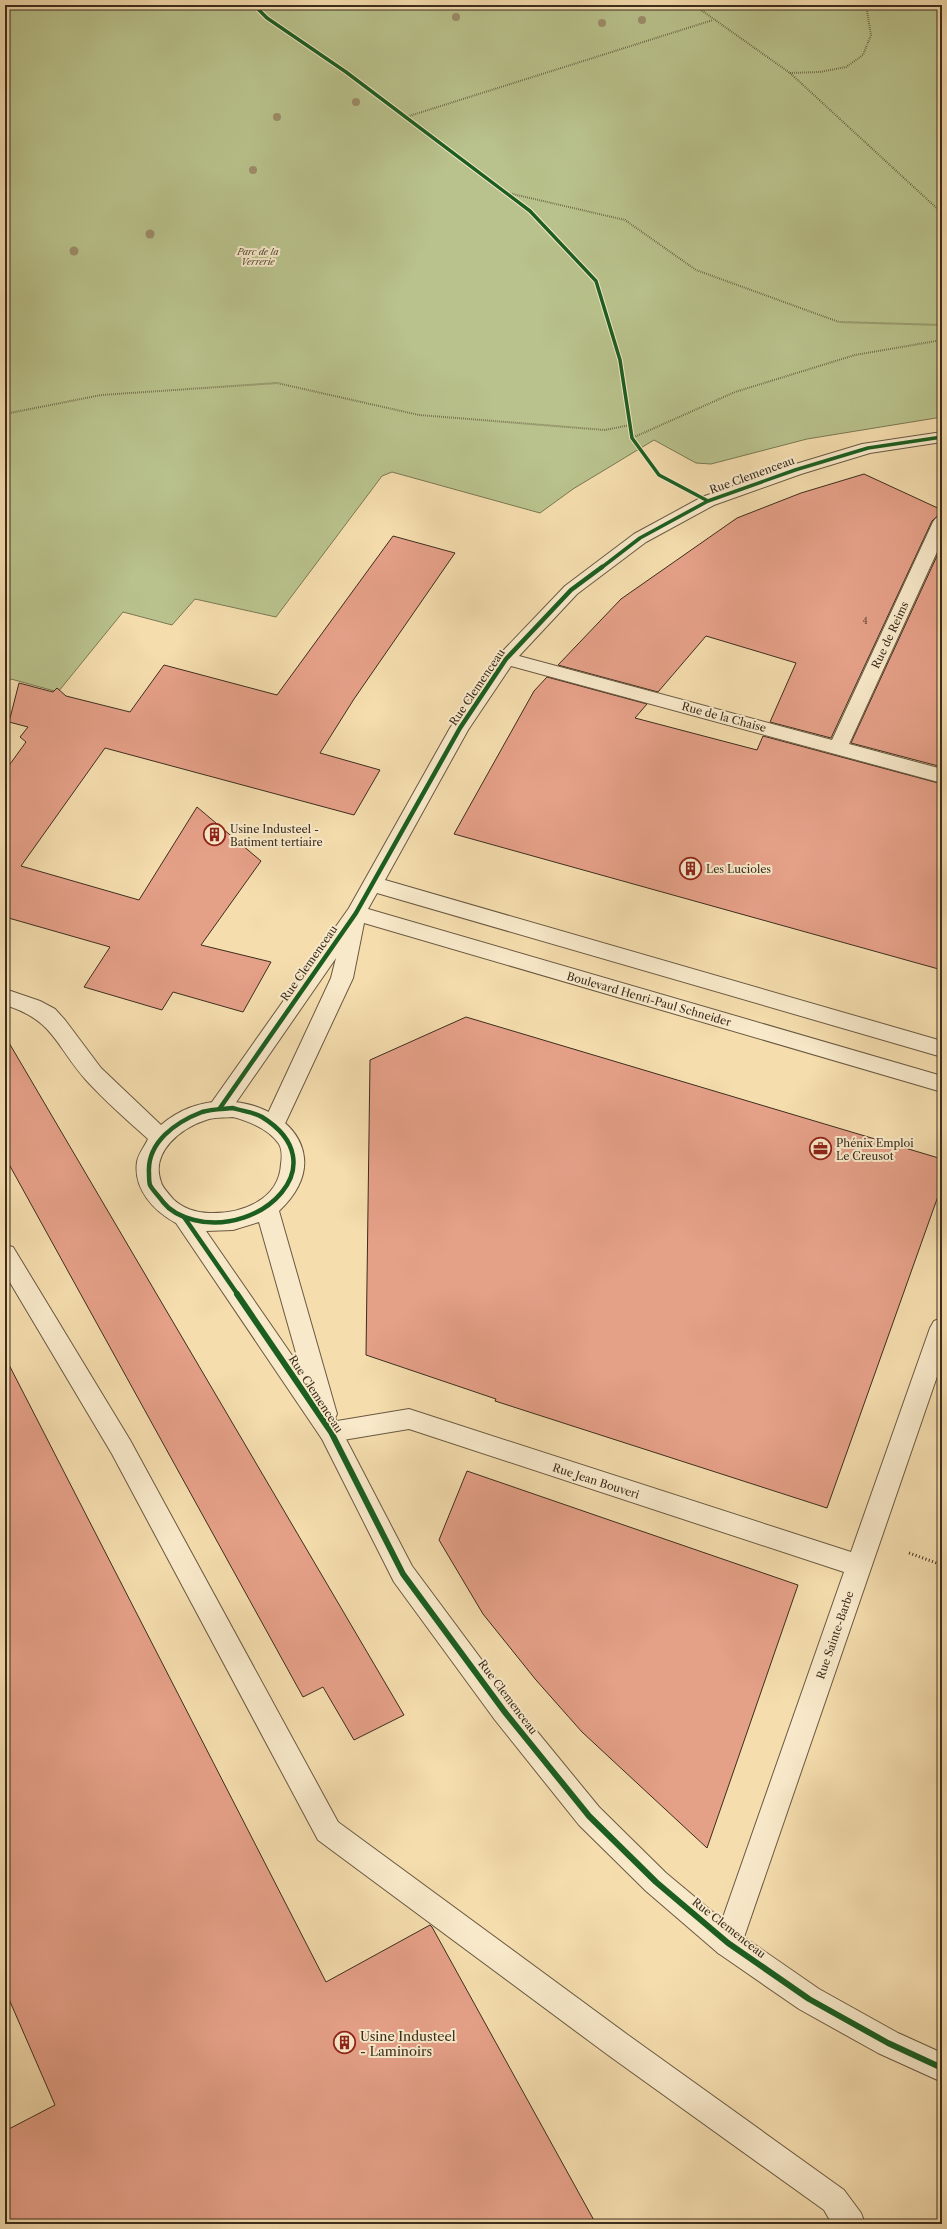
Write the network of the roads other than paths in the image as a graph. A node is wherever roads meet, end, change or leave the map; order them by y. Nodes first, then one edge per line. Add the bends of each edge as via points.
1 (942, 437) edge
2 (942, 522) edge
3 (506, 659) junction
4 (838, 747) junction
5 (942, 776) edge
6 (372, 884) junction
7 (356, 913) junction
8 (5, 997) edge
9 (942, 1050) edge
10 (942, 1084) edge
11 (220, 1108) junction
12 (274, 1124) junction
13 (160, 1136) junction
14 (267, 1208) junction
15 (184, 1217) junction
16 (5, 1254) edge
17 (942, 1328) edge
18 (331, 1432) junction
19 (859, 1566) junction
20 (728, 1943) junction
21 (942, 2068) edge
22 (850, 2224) edge

1 - 3 street, Rue Clemenceau via 868,448 795,470 708,501 640,538 571,590
2 - 4 street, Rue de Reims
3 - 4 street, Rue de la Chaise
3 - 6 street, Rue Clemenceau via 460,728
4 - 5 street, Rue de la Chaise
6 - 7 street, Rue Clemenceau
6 - 9 street
7 - 10 street, Boulevard Henri-Paul Schneider
7 - 11 street, Rue Clemenceau
7 - 12 street, Rue Clemenceau via 342,978
8 - 13 street via 47,1014 84,1063 111,1093
11 - 12 street, Rue Clemenceau via 246,1110
11 - 13 street, Rue Clemenceau via 197,1112 176,1122
12 - 14 street, Rue Clemenceau via 287,1139 294,1156 291,1175 282,1193
13 - 15 street, Rue Clemenceau via 150,1154 148,1172 151,1184 166,1206
14 - 15 street, Rue Clemenceau via 248,1217 227,1222 205,1222
14 - 18 street, Rue Clemenceau
15 - 18 street, Rue Clemenceau
16 - 22 street via 121,1447 328,1831 618,2045 834,2200
17 - 19 street, Rue Sainte-Barbe
18 - 19 street, Rue Jean Bouveri via 408,1419
18 - 20 street, Rue Clemenceau via 403,1574 504,1710 589,1816 656,1882
19 - 20 street, Rue Sainte-Barbe
20 - 21 street, Rue Clemenceau via 809,1999 888,2043

